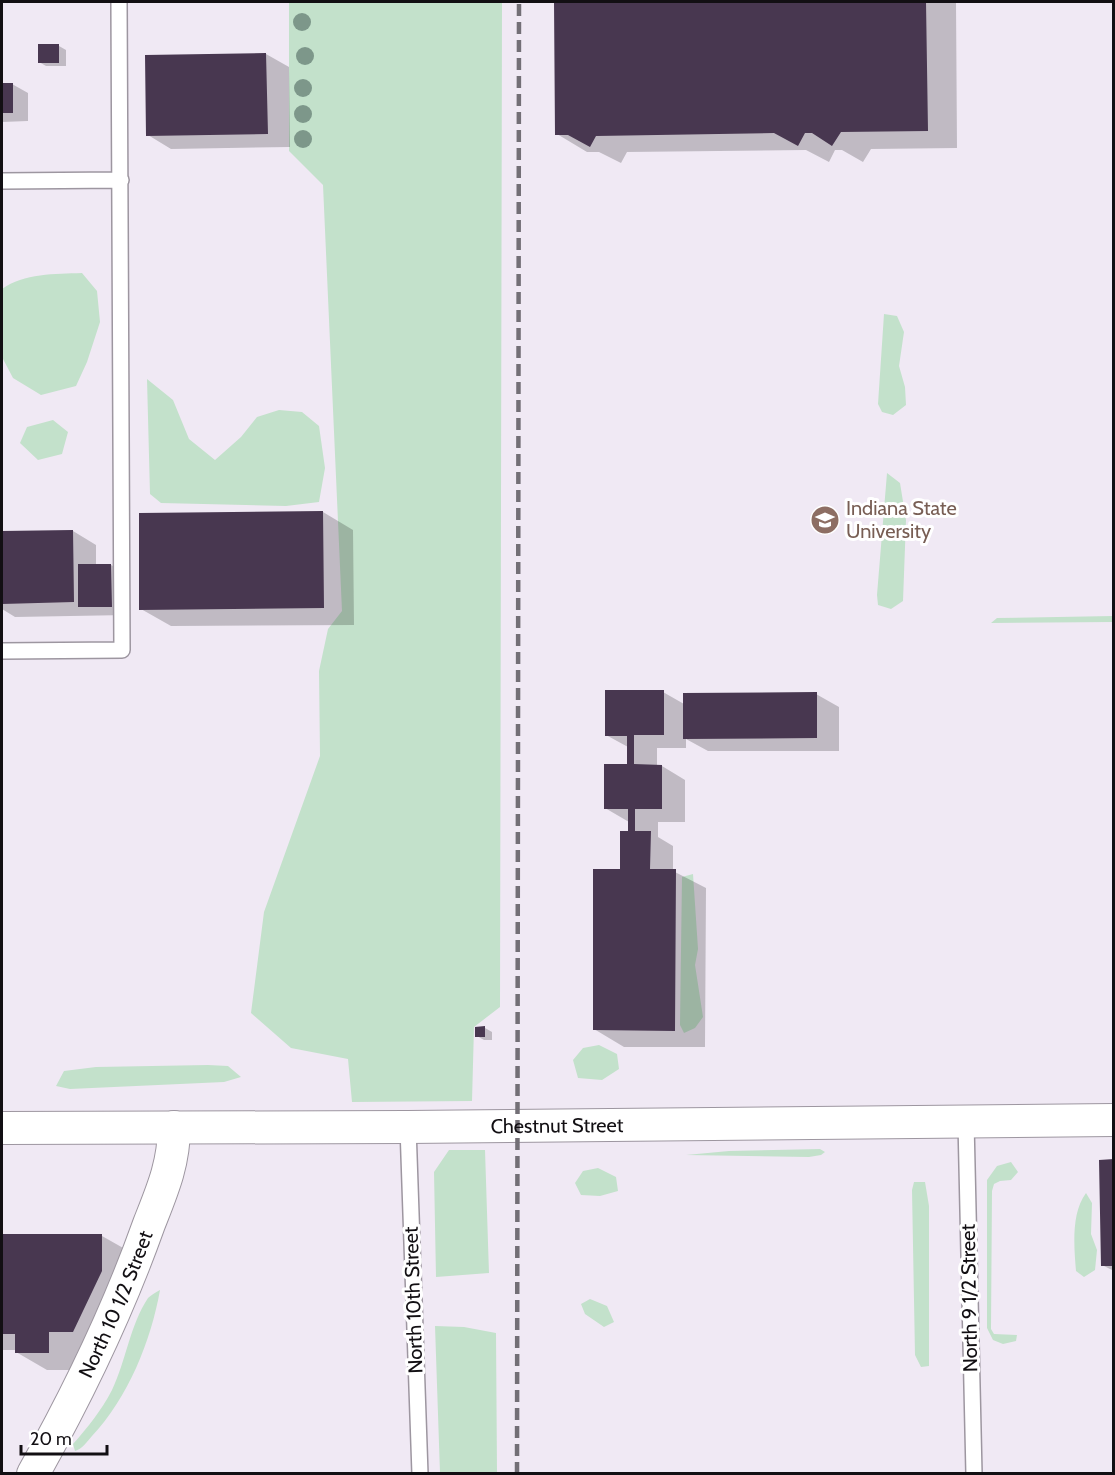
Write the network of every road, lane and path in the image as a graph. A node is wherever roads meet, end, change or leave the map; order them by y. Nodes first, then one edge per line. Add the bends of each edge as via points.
1 (119, 2) edge
2 (121, 180) junction
3 (2, 181) edge
4 (2, 651) edge
5 (1113, 1120) edge
6 (966, 1122) junction
7 (174, 1127) junction
8 (408, 1127) junction
9 (2, 1128) edge
10 (33, 1473) edge
11 (420, 1473) edge
12 (974, 1473) edge

1 - 2 lane
2 - 3 lane
2 - 4 lane via 123,650
5 - 6 street, Chestnut Street
6 - 8 street, Chestnut Street
6 - 12 lane, North 9 1/2 Street
7 - 8 street, Chestnut Street
7 - 9 street, Chestnut Street
7 - 10 street, North 10 1/2 Street via 168,1173 138,1257 93,1358
8 - 11 lane, North 10th Street

